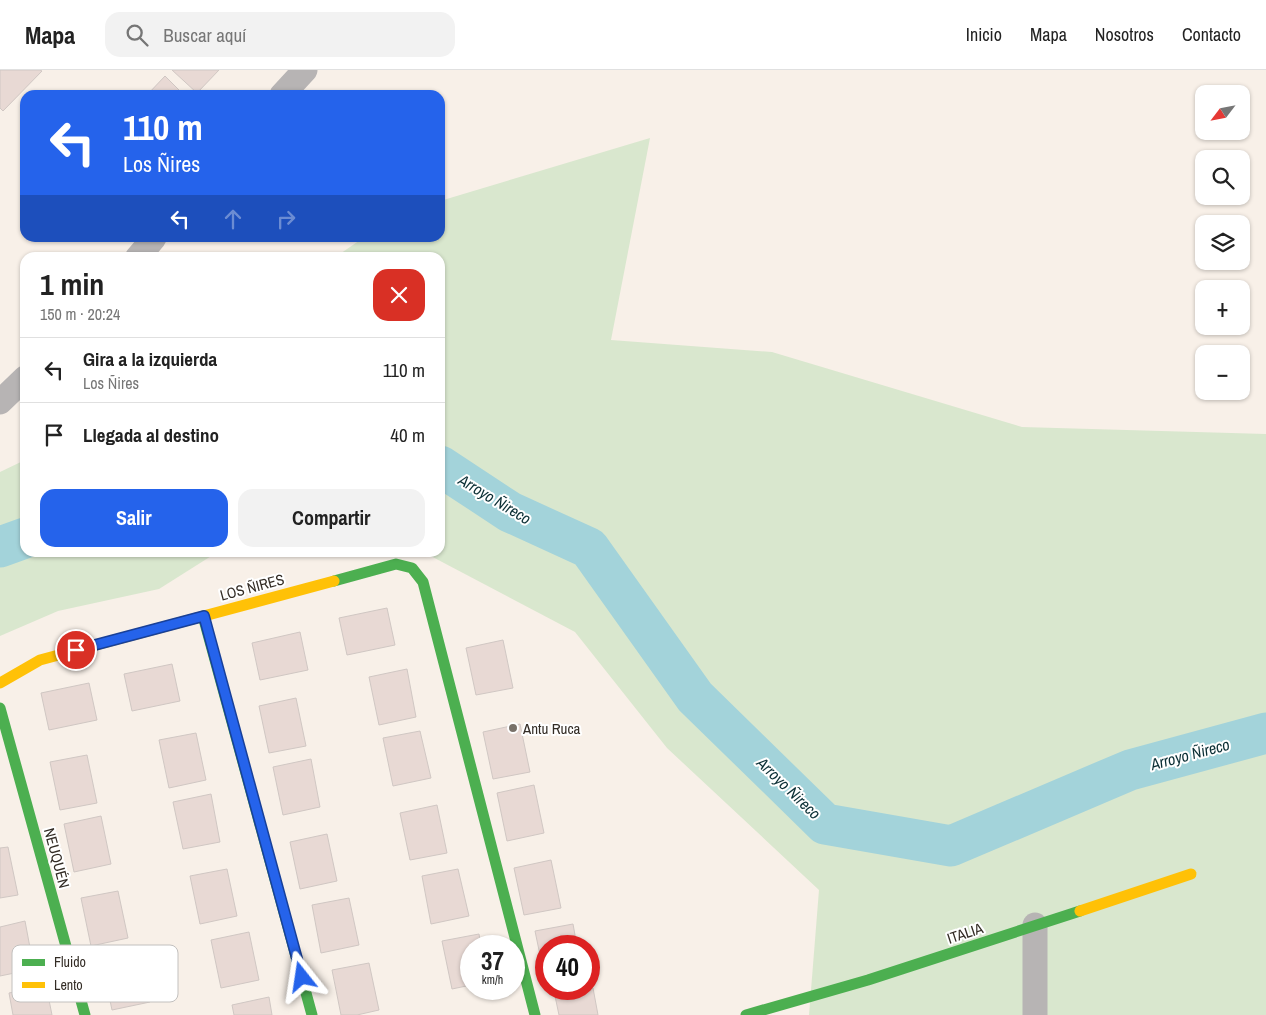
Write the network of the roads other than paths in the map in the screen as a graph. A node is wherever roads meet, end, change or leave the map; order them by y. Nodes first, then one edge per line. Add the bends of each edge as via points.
1 (303, 70) edge
2 (286, 90) edge
3 (151, 242) edge
4 (143, 252) edge
5 (20, 383) edge
6 (0, 402) edge
7 (204, 616) junction
8 (0, 683) edge
9 (0, 708) edge
10 (1191, 874) dead end
11 (1035, 925) junction
12 (66, 945) edge
13 (81, 1002) edge
14 (85, 1015) edge
15 (312, 1015) edge
16 (535, 1015) edge
17 (746, 1015) edge
18 (1035, 1015) edge

1 - 2 street
3 - 4 street
5 - 6 street
7 - 8 street, LOS ÑIRES via 40,660
7 - 15 street
7 - 16 street, LOS ÑIRES via 396,564 412,568 423,582
9 - 12 street, NEUQUÉN
10 - 11 street, ITALIA
11 - 17 street, ITALIA via 868,980
11 - 18 street
13 - 14 street, NEUQUÉN

